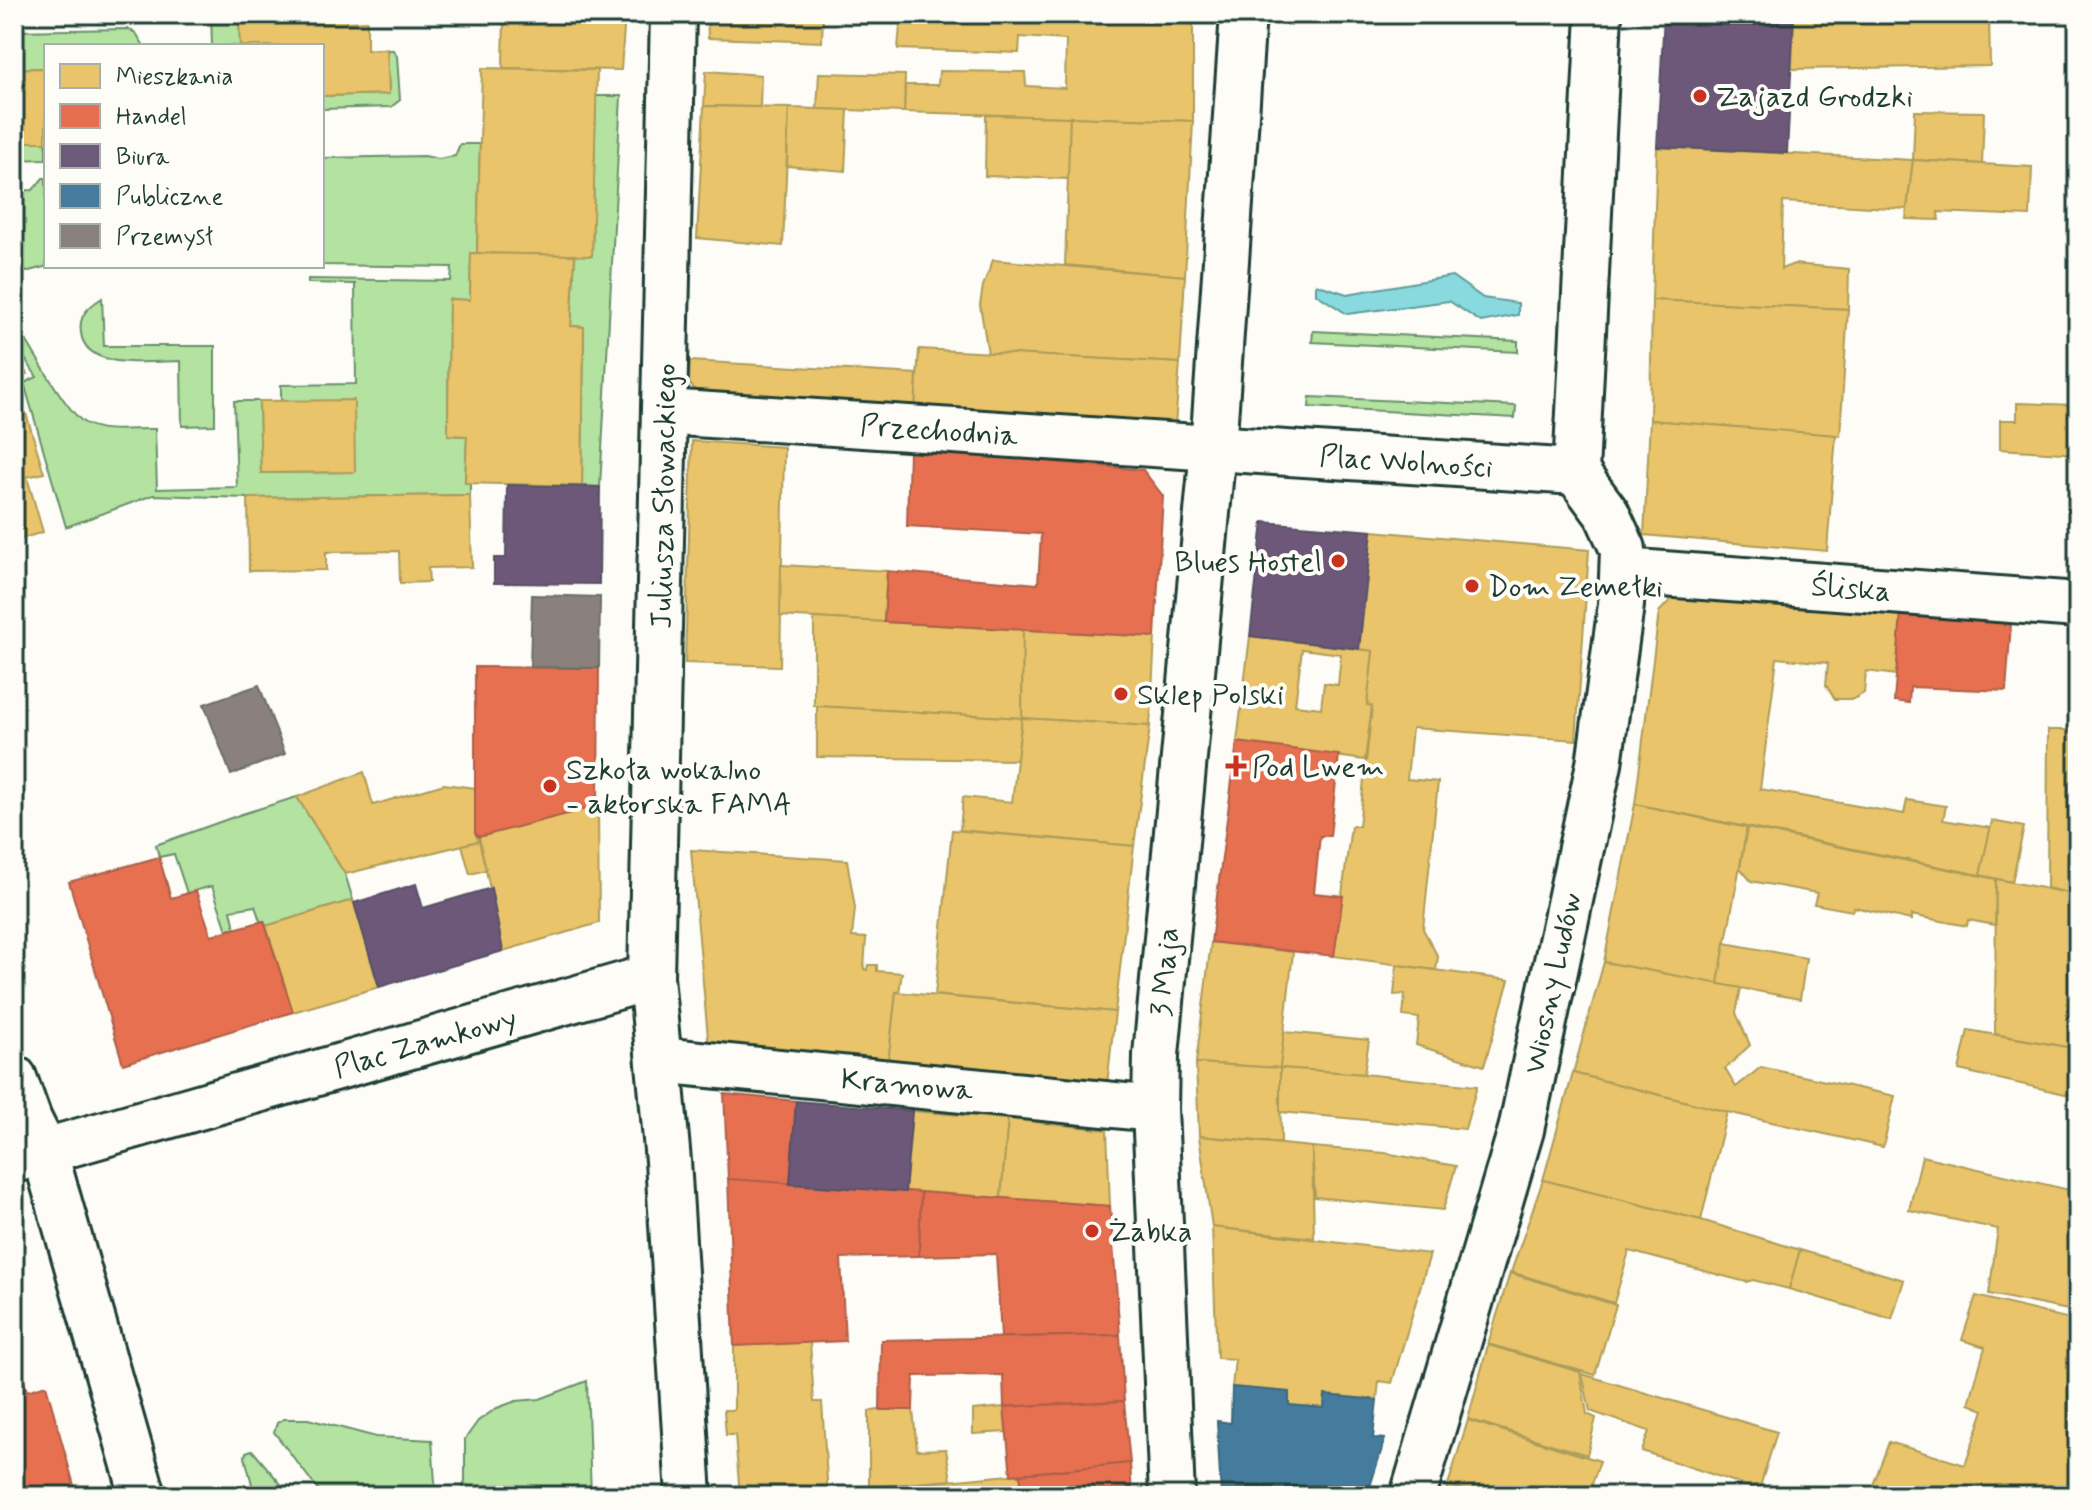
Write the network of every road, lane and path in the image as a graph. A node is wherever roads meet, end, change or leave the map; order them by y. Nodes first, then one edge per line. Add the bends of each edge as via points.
1 (673, 14) edge
2 (1243, 14) edge
3 (1599, 14) edge
4 (665, 412) junction
5 (1213, 449) junction
6 (1576, 472) junction
7 (1623, 571) junction
8 (2078, 605) edge
9 (651, 977) junction
10 (659, 1060) junction
11 (14, 1078) edge
12 (1155, 1109) junction
13 (29, 1155) edge
14 (143, 1496) edge
15 (689, 1496) edge
16 (1172, 1496) edge
17 (1413, 1496) edge

1 - 4 street, Juliusza Słowackiego
2 - 5 street
3 - 6 street
4 - 5 street, Przechodnia
4 - 9 street, Juliusza Słowackiego
5 - 6 street, Plac Wolności
5 - 12 street, 3 Maja
6 - 7 street, Wiosny Ludów via 1607,514 1623,549
7 - 8 street, Śliska
7 - 17 street, Wiosny Ludów via 1599,764 1521,1130
9 - 10 street
9 - 13 street, Plac Zamkowy
10 - 12 street, Kramowa
10 - 15 street
11 - 13 street via 29,1120
12 - 16 street, 3 Maja
13 - 14 street

